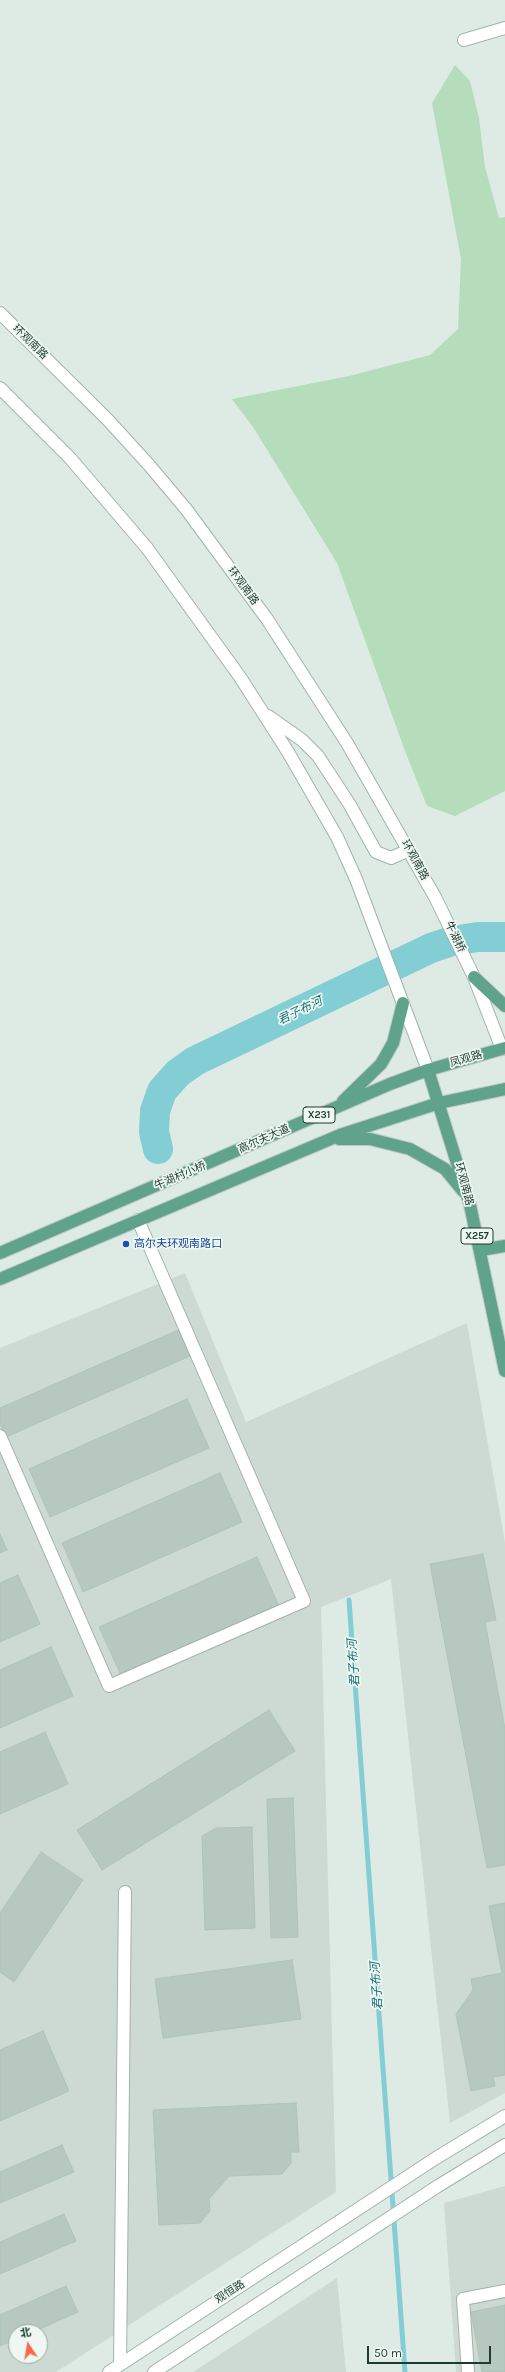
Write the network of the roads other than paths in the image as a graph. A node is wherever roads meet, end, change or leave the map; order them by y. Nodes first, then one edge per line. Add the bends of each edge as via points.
1 (505, 28) edge
2 (464, 40) dead end
3 (0, 313) edge
4 (0, 388) edge
5 (263, 713) junction
6 (409, 850) junction
7 (435, 897) joint
8 (474, 977) junction
9 (403, 1003) junction
10 (505, 1006) edge
11 (504, 1051) edge
12 (428, 1070) junction
13 (505, 1089) edge
14 (439, 1103) junction
15 (314, 1118) junction
16 (328, 1140) junction
17 (212, 1163) joint
18 (469, 1200) junction
19 (138, 1220) junction
20 (505, 1246) edge
21 (481, 1250) junction
22 (0, 1253) edge
23 (0, 1279) edge
24 (505, 1371) edge
25 (0, 1436) edge
26 (125, 1892) dead end
27 (505, 2116) edge
28 (505, 2145) edge
29 (505, 2291) edge
30 (120, 2365) junction
31 (109, 2372) edge
32 (154, 2372) edge
33 (468, 2372) edge

1 - 2 street
3 - 6 street, 环观南路 via 108,420 200,527 302,672
4 - 5 street via 70,458 147,548 215,640
5 - 6 street via 302,740 318,756 350,805 376,852 391,858
5 - 9 street via 337,837 374,922
6 - 7 street, 环观南路
7 - 8 street, 牛湖桥
8 - 10 main road
8 - 11 street
9 - 12 street, 环观南路
9 - 15 main road via 393,1043 381,1064 341,1102
11 - 12 main road, 凤观路 / X231
12 - 14 main road, 环观南路 / X257
12 - 15 main road, 高尔夫大道 / X231
13 - 14 main road, X231
14 - 16 main road, X231
14 - 18 main road, 环观南路 / X257
15 - 17 main road, 高尔夫大道 / X231
16 - 18 main road via 370,1139 410,1149 446,1169
16 - 19 main road, X231
17 - 22 main road, 牛湖村小桥 / X231
18 - 21 main road, 环观南路 / X257
19 - 23 main road, X231
19 - 25 street via 304,1601 108,1686
20 - 21 main road
21 - 24 main road, 环观南路 / X257
26 - 30 street
27 - 30 street, 观恒路 via 436,2158
28 - 32 street
29 - 33 street via 463,2299
30 - 31 street, 观恒路

